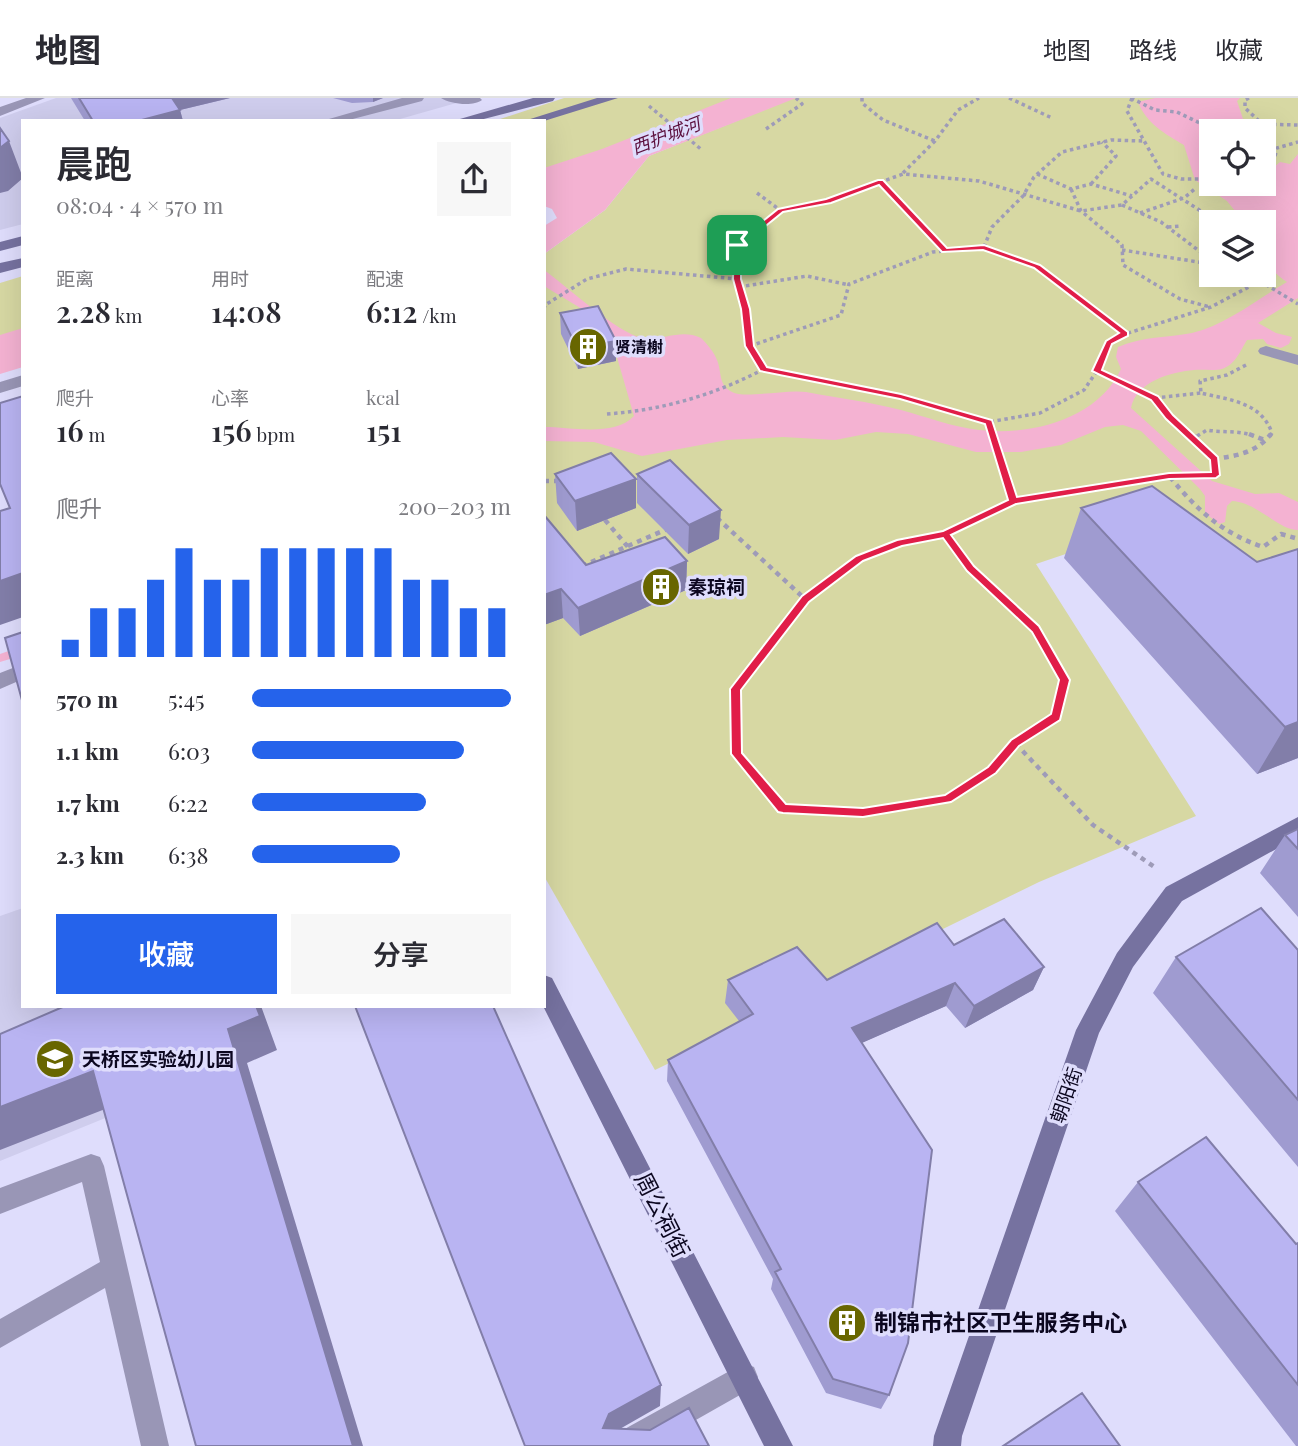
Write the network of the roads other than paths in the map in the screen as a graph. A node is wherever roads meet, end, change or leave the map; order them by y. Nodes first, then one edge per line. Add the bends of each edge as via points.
1 (38, 98) edge
2 (417, 98) edge
3 (448, 98) edge
4 (548, 98) edge
5 (611, 98) edge
6 (474, 99) edge
7 (0, 112) edge
8 (486, 114) junction
9 (337, 119) edge
10 (467, 119) edge
11 (538, 119) edge
12 (21, 241) edge
13 (0, 247) edge
14 (21, 263) edge
15 (0, 268) edge
16 (1266, 351) road end
17 (1298, 360) edge
18 (21, 381) edge
19 (0, 388) edge
20 (21, 672) edge
21 (0, 681) edge
22 (1298, 826) edge
23 (546, 989) edge
24 (0, 1201) edge
25 (115, 1268) junction
26 (0, 1334) edge
27 (744, 1377) junction
28 (155, 1446) edge
29 (622, 1446) edge
30 (779, 1446) edge
31 (947, 1446) edge

1 - 7 street
2 - 9 street
3 - 6 street
4 - 8 street
5 - 11 street
6 - 8 street
8 - 10 street
12 - 13 street
14 - 15 street
16 - 17 street
18 - 19 street
20 - 21 street
22 - 31 street, 朝阳街 via 1174,894 1125,960 1088,1031
23 - 27 street, 周公祠街
24 - 25 street via 91,1166
25 - 26 street
25 - 28 street
27 - 29 street
27 - 30 street, 周公祠街

